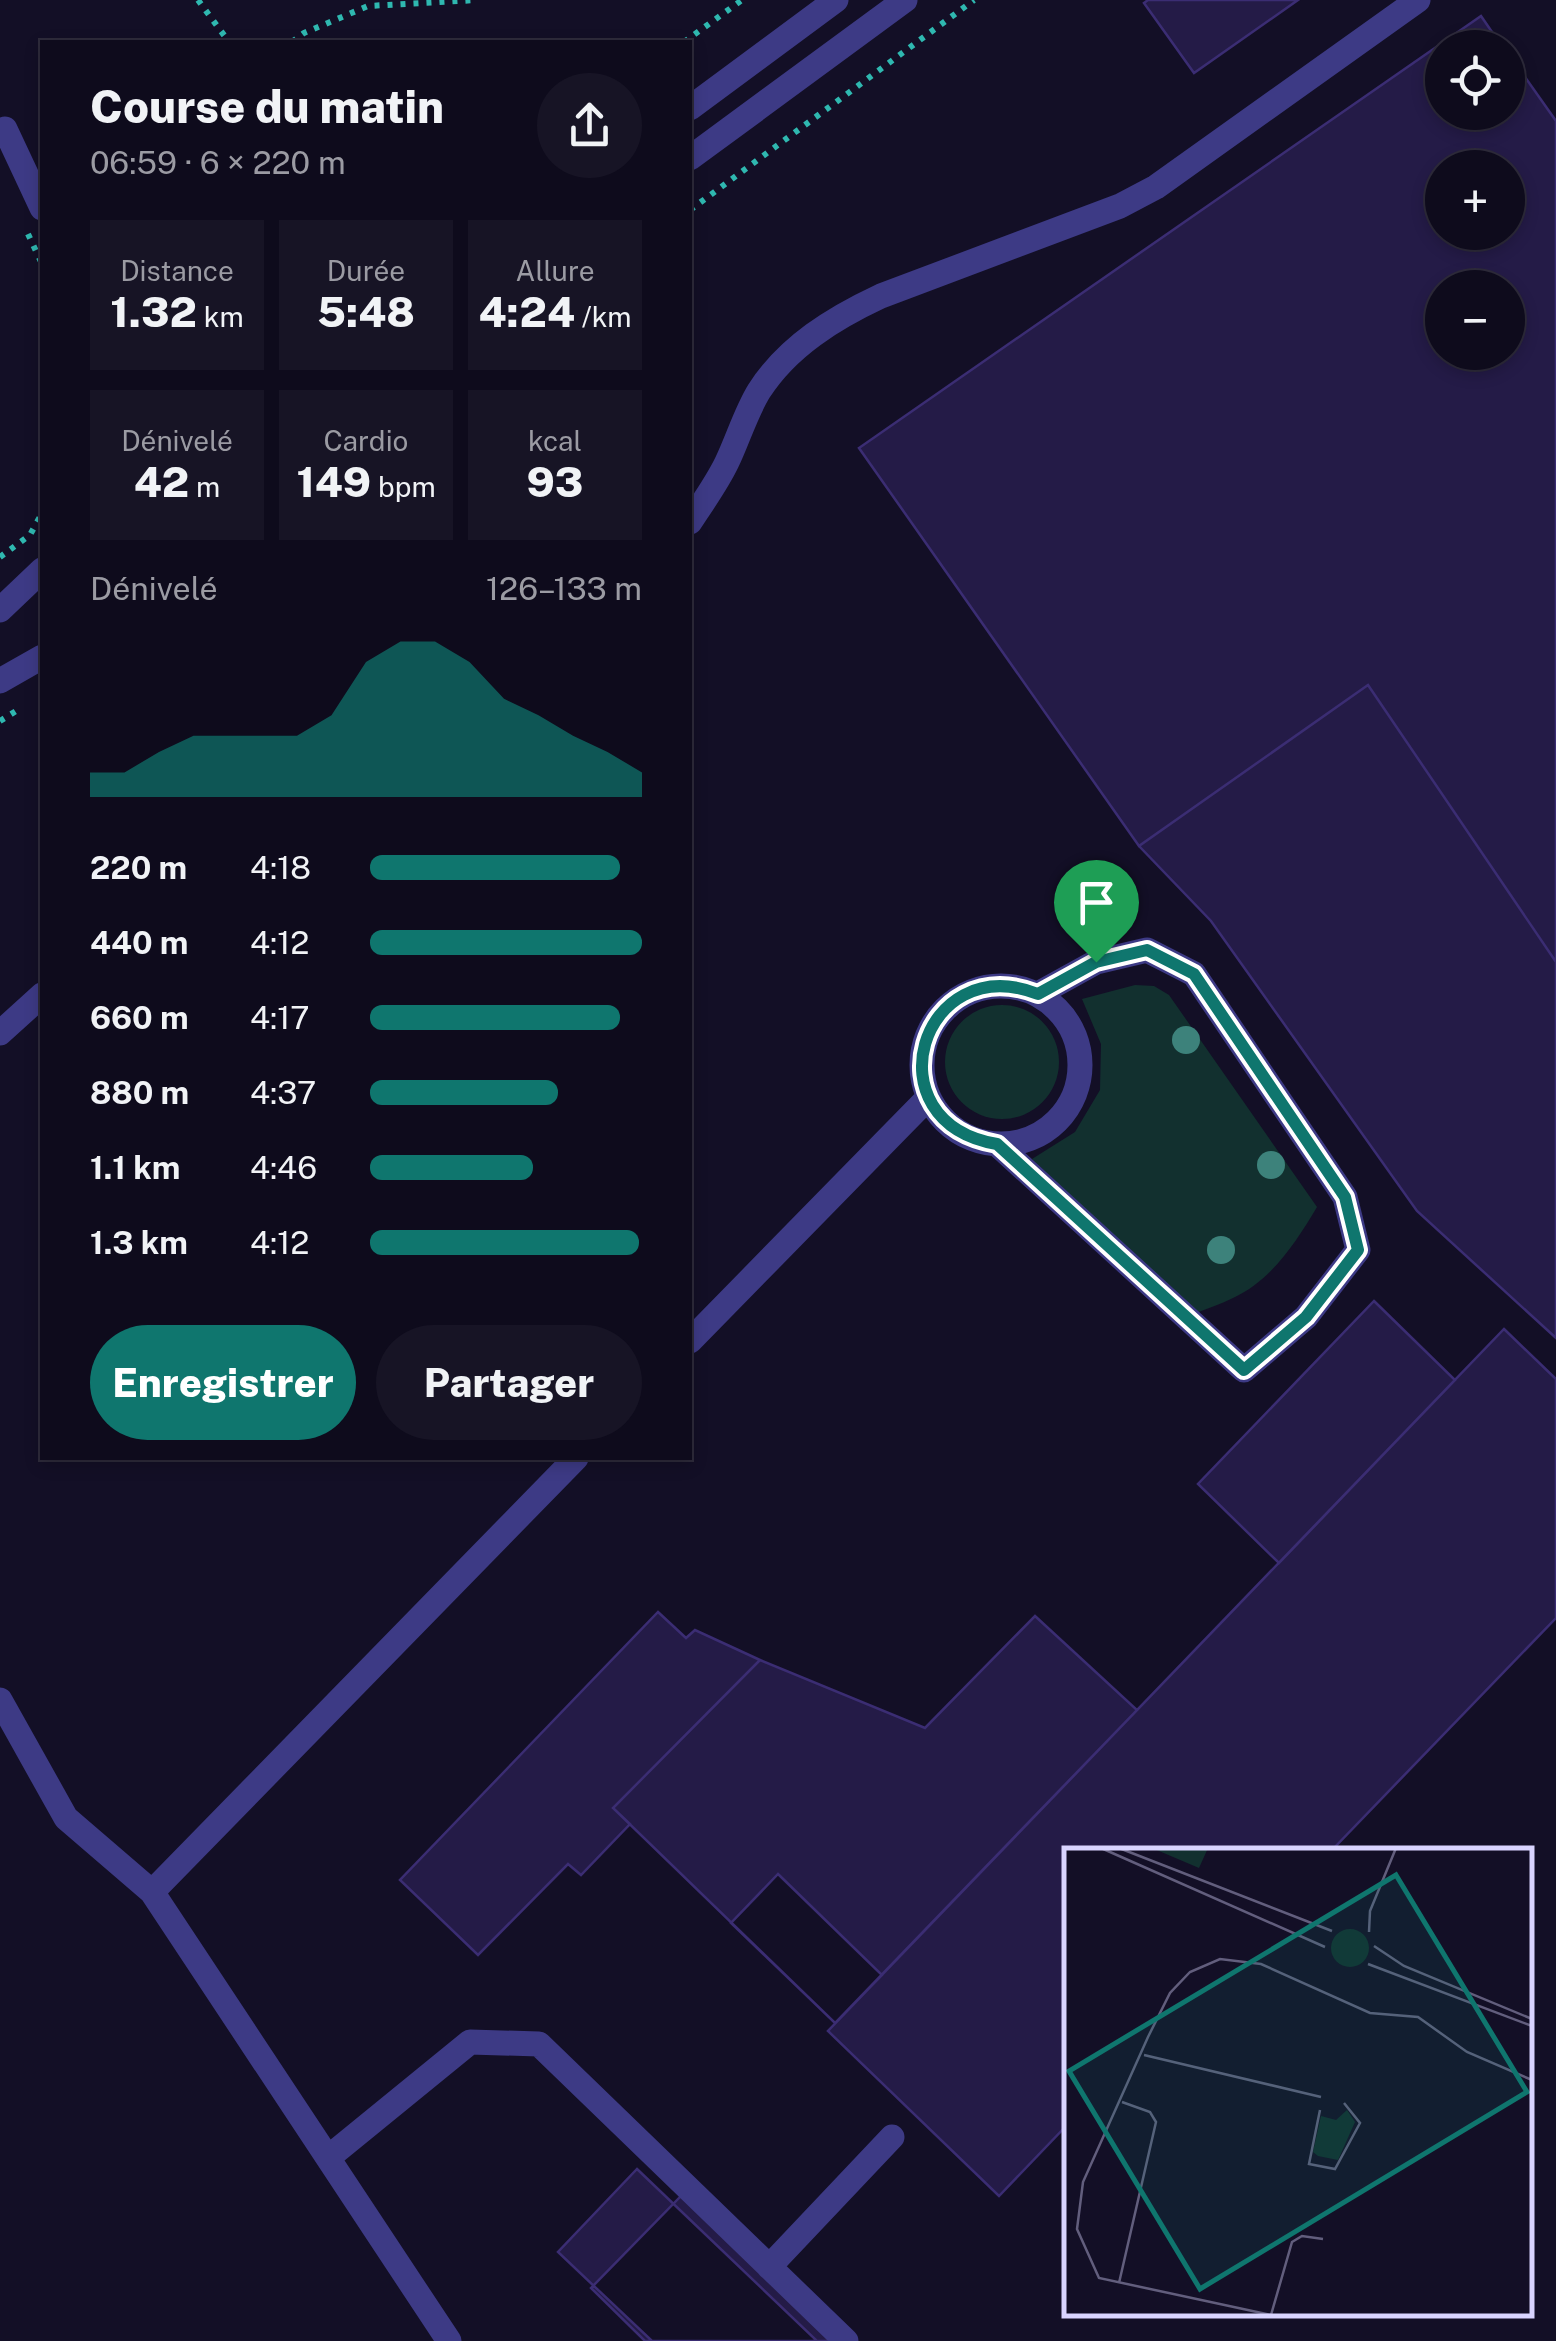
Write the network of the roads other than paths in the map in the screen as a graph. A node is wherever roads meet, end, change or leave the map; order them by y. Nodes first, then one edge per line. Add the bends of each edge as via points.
1 (836, 0) edge
2 (906, 0) edge
3 (1418, 0) edge
4 (692, 107) edge
5 (3, 125) edge
6 (692, 157) edge
7 (40, 171) edge
8 (40, 204) edge
9 (692, 519) edge
10 (40, 572) edge
11 (0, 610) edge
12 (40, 658) edge
13 (0, 681) edge
14 (1038, 994) junction
15 (40, 996) edge
16 (0, 1033) edge
17 (928, 1098) junction
18 (997, 1144) junction
19 (692, 1339) edge
20 (574, 1460) edge
21 (0, 1700) edge
22 (152, 1892) junction
23 (892, 2137) dead end
24 (328, 2157) junction
25 (770, 2267) junction
26 (448, 2341) edge
27 (846, 2341) edge

1 - 4 street
2 - 6 street
3 - 9 street via 1156,188 881,296 814,333 760,391
5 - 7 street
5 - 8 street
10 - 11 street
12 - 13 street
14 - 17 street via 1002,985 952,1001 924,1045
14 - 18 street via 1060,1010 1074,1033 1081,1059 1078,1086 1048,1130 1024,1142
14 - 18 street via 1096,962 1147,950 1194,974 1345,1197 1358,1250 1306,1317 1244,1370
15 - 16 street
17 - 18 street via 956,1131
17 - 19 street
20 - 22 street
21 - 22 street via 66,1818
22 - 24 street
23 - 25 street
24 - 25 street via 470,2042 539,2044
24 - 26 street
25 - 27 street

